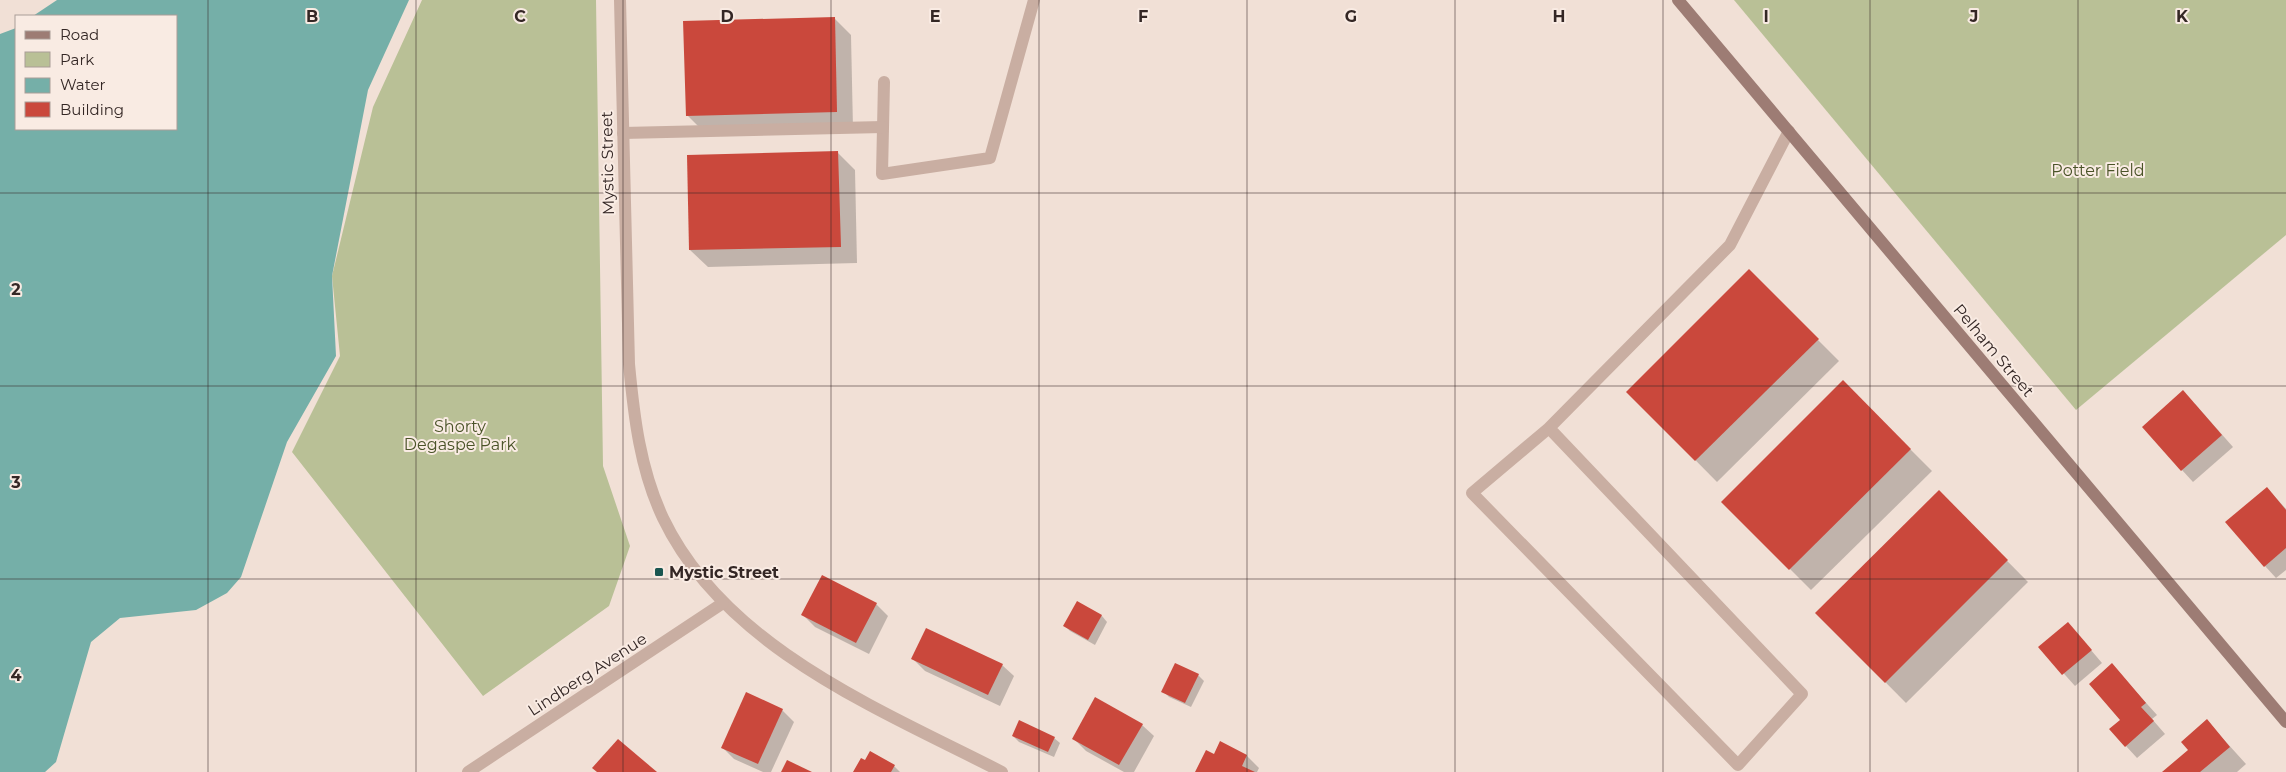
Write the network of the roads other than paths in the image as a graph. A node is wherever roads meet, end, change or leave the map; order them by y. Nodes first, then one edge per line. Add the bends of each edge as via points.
1 (620, 0) edge
2 (1034, 0) edge
3 (1678, 0) edge
4 (884, 82) dead end
5 (883, 127) junction
6 (1789, 131) junction
7 (623, 133) junction
8 (1549, 428) junction
9 (723, 603) junction
10 (2286, 722) edge
11 (468, 772) edge
12 (1002, 772) edge

1 - 7 street, Mystic Street
2 - 5 street via 990,158 882,174
3 - 6 main road, Pelham Street
4 - 5 street
5 - 7 street
6 - 8 street via 1730,245
6 - 10 main road, Pelham Street
7 - 9 street, Mystic Street via 629,364 641,456 663,517 696,572
8 - 8 street via 1802,694 1738,766 1472,493
9 - 11 street, Lindberg Avenue
9 - 12 street, Mystic Street via 761,635 846,691

